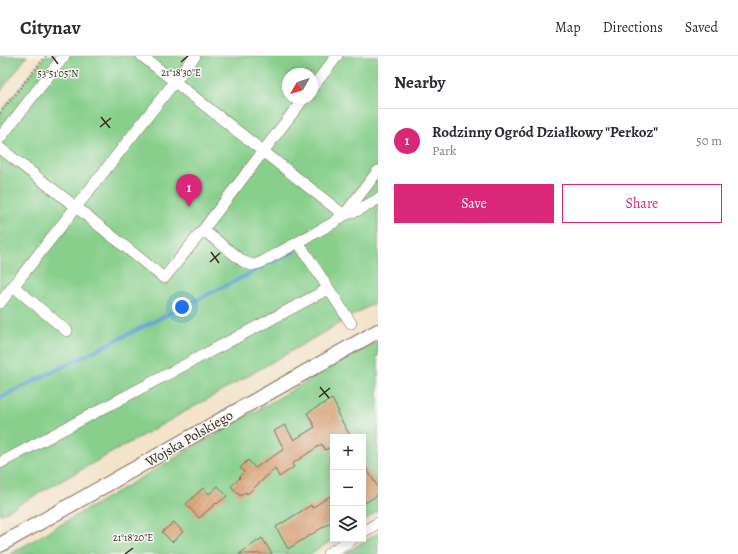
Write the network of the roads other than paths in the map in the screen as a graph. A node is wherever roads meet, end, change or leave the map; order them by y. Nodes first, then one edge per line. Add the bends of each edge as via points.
1 (64, 56) edge
2 (142, 56) edge
3 (195, 56) edge
4 (337, 56) edge
5 (318, 80) edge
6 (175, 82) junction
7 (299, 104) edge
8 (0, 138) edge
9 (0, 148) edge
10 (263, 151) junction
11 (378, 171) edge
12 (378, 199) edge
13 (76, 207) junction
14 (344, 215) junction
15 (203, 230) junction
16 (298, 242) junction
17 (13, 286) junction
18 (328, 289) junction
19 (0, 303) edge
20 (351, 323) dead end
21 (67, 331) dead end
22 (378, 331) edge
23 (0, 463) edge
24 (378, 523) edge
25 (366, 530) edge
26 (347, 542) edge
27 (0, 545) edge
28 (328, 554) edge

1 - 8 street
2 - 6 street
3 - 6 street
4 - 5 street
6 - 10 street
6 - 13 street
7 - 10 street
9 - 13 street
10 - 14 street
10 - 15 street
11 - 14 street
12 - 14 street
13 - 15 street via 164,278
13 - 17 street
14 - 16 street
15 - 16 street via 244,262 252,265
16 - 18 street
17 - 19 street
17 - 21 street
18 - 20 street
18 - 23 street
22 - 27 street, Wojska Polskiego
24 - 25 street
26 - 28 street

